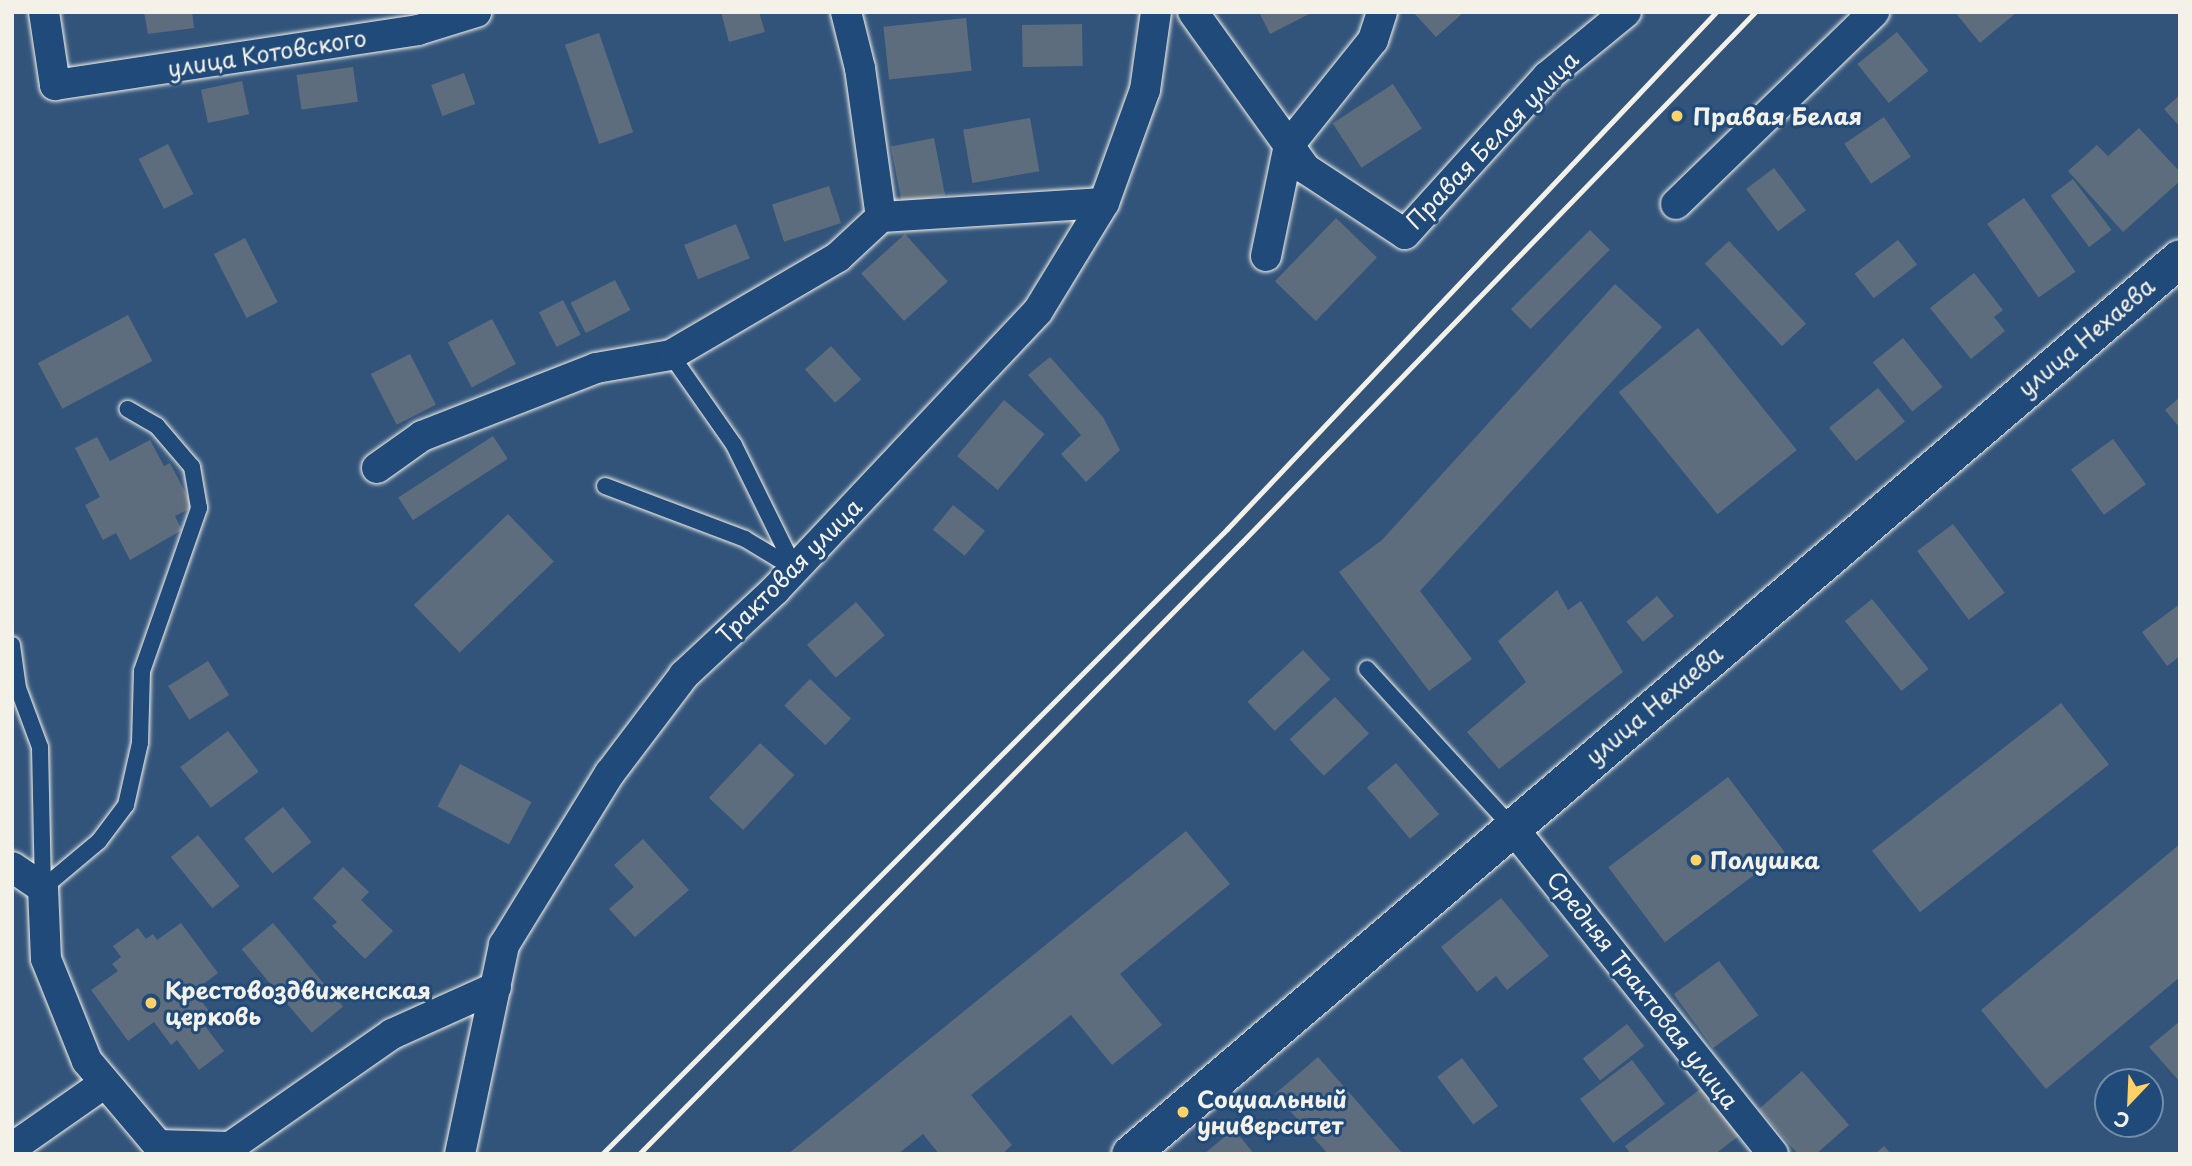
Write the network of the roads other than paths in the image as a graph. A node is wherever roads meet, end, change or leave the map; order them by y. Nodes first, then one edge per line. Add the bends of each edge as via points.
1 (44, 12) edge
2 (476, 12) edge
3 (846, 12) edge
4 (1156, 12) edge
5 (1193, 12) edge
6 (1382, 12) edge
7 (1626, 12) edge
8 (1874, 12) edge
9 (417, 21) edge
10 (1289, 145) junction
11 (1104, 203) junction
12 (1676, 204) dead end
13 (881, 217) junction
14 (1266, 256) dead end
15 (2180, 258) edge
16 (671, 355) junction
17 (128, 409) dead end
18 (377, 468) dead end
19 (605, 486) dead end
20 (795, 569) junction
21 (12, 645) edge
22 (1367, 669) dead end
23 (1512, 827) junction
24 (12, 867) edge
25 (43, 888) junction
26 (496, 987) junction
27 (104, 1083) junction
28 (12, 1148) edge
29 (460, 1154) edge
30 (1130, 1154) edge
31 (1773, 1154) edge

1 - 9 street, улица Котовского via 55,85
2 - 9 street, улица Котовского
3 - 13 street via 860,68
4 - 11 street, Трактовая улица via 1145,90
5 - 10 street, Правая Белая улица
6 - 10 street via 1373,40
7 - 10 street, Правая Белая улица via 1548,76 1405,234 1306,169
8 - 12 street
10 - 14 street
11 - 13 street
11 - 20 street, Трактовая улица via 1038,311
13 - 16 street via 838,257
15 - 23 street, улица Нехаева
16 - 18 street via 596,368 422,436
16 - 20 lane via 734,445
17 - 25 lane via 157,426 191,467 199,508 142,671 140,743 125,805 99,841
19 - 20 lane via 745,539
20 - 26 street, Трактовая улица via 684,675 610,773 505,945
21 - 25 lane via 18,688 40,747
22 - 23 lane
23 - 30 street, улица Нехаева
23 - 31 street, Средняя Трактовая улица
24 - 25 street
25 - 27 street via 46,959 87,1060
26 - 27 street via 391,1034 230,1147 158,1145
26 - 29 street, Трактовая улица
27 - 28 street

